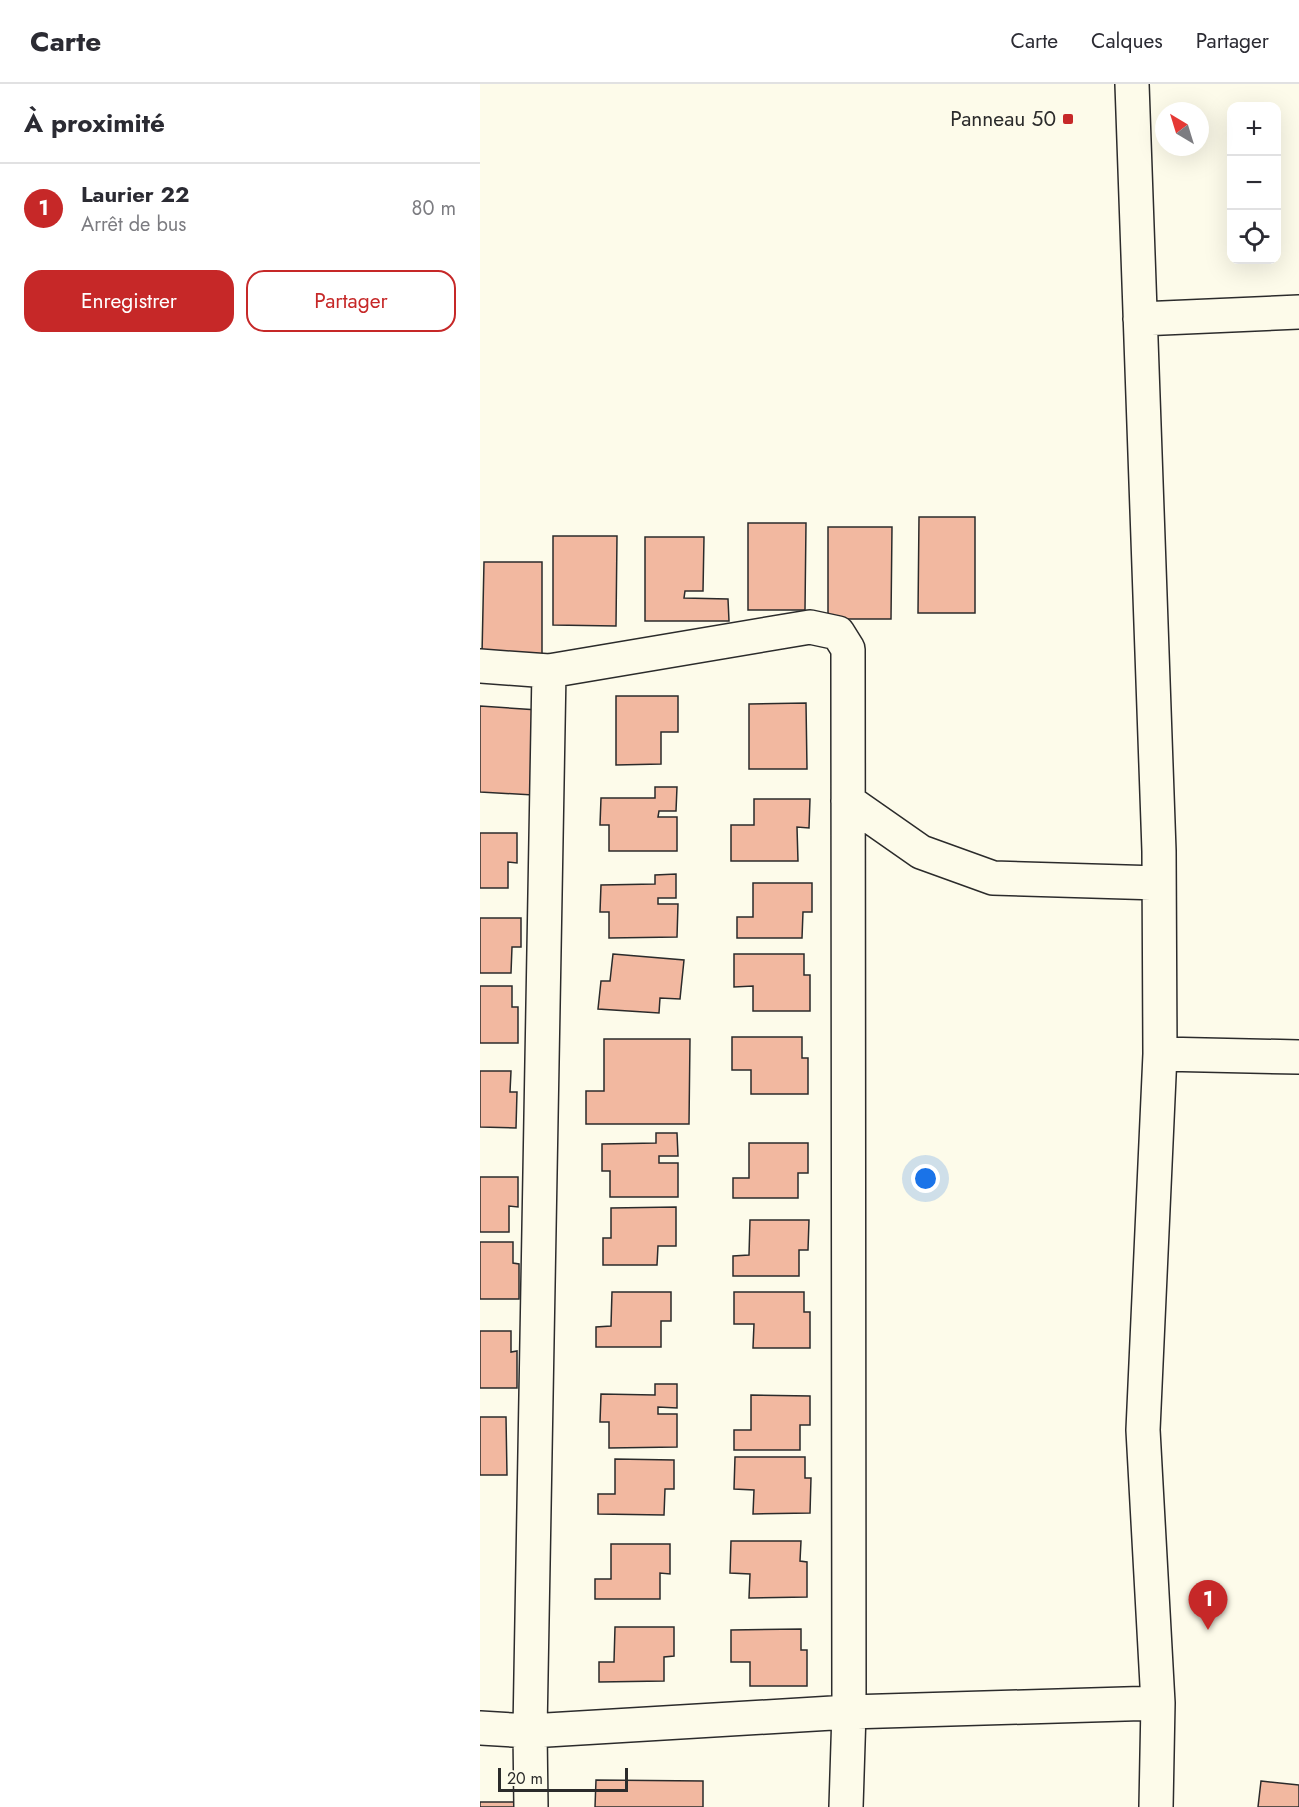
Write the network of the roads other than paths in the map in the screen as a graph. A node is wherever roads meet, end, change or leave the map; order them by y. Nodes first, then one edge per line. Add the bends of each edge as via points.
1 (1132, 84) edge
2 (1299, 312) edge
3 (1140, 319) junction
4 (480, 666) edge
5 (549, 671) junction
6 (848, 801) junction
7 (1159, 883) junction
8 (1160, 1054) junction
9 (1299, 1057) edge
10 (1158, 1703) junction
11 (849, 1712) junction
12 (480, 1728) edge
13 (530, 1731) junction
14 (531, 1807) edge
15 (846, 1807) edge
16 (1156, 1807) edge

1 - 3 street
2 - 3 street
3 - 7 street
4 - 5 street
5 - 6 street via 810,627 838,633 848,649
5 - 13 street
6 - 7 street via 921,852 993,878
6 - 11 street
7 - 8 street
8 - 9 street
8 - 10 street via 1143,1430
10 - 11 street
10 - 16 street
11 - 13 street
11 - 15 street
12 - 13 street
13 - 14 street

